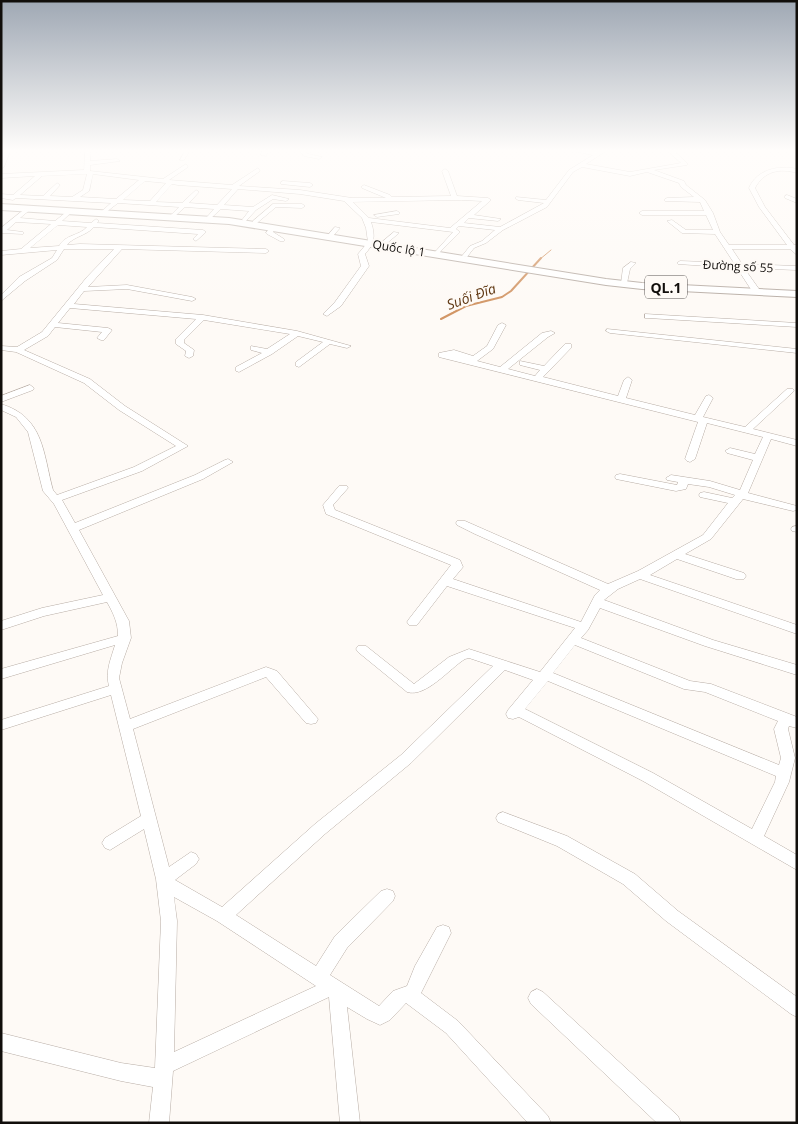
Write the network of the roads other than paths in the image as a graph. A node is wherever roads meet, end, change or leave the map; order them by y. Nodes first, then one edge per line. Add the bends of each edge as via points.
1 (38, 201) edge
2 (110, 201) edge
3 (187, 201) edge
4 (222, 201) edge
5 (263, 201) edge
6 (296, 201) edge
7 (349, 201) edge
8 (486, 201) edge
9 (545, 201) edge
10 (703, 201) edge
11 (758, 201) edge
12 (116, 202) junction
13 (151, 202) junction
14 (549, 202) joint
15 (2, 204) edge
16 (184, 205) junction
17 (218, 206) junction
18 (466, 206) dead end
19 (30, 208) junction
20 (254, 209) junction
21 (478, 209) junction
22 (70, 211) junction
23 (104, 212) junction
24 (397, 213) dead end
25 (642, 213) dead end
26 (710, 213) junction
27 (139, 214) junction
28 (174, 215) junction
29 (470, 216) junction
30 (210, 217) junction
31 (524, 217) junction
32 (14, 220) junction
33 (250, 221) junction
34 (367, 221) junction
35 (670, 221) dead end
36 (57, 223) junction
37 (384, 224) dead end
38 (458, 224) junction
39 (92, 225) junction
40 (128, 226) junction
41 (273, 227) junction
42 (502, 229) junction
43 (453, 230) junction
44 (1, 231) edge
45 (717, 232) junction
46 (20, 233) dead end
47 (396, 233) dead end
48 (122, 234) dead end
49 (196, 238) dead end
50 (282, 240) dead end
51 (370, 242) junction
52 (384, 243) junction
53 (62, 247) junction
54 (120, 247) junction
55 (728, 247) junction
56 (795, 249) edge
57 (266, 251) dead end
58 (18, 252) junction
59 (438, 252) junction
60 (1, 253) edge
61 (465, 256) junction
62 (1, 259) edge
63 (633, 262) dead end
64 (680, 263) dead end
65 (741, 266) junction
66 (524, 267) junction
67 (797, 268) edge
68 (536, 269) junction
69 (624, 281) junction
70 (82, 288) junction
71 (755, 289) junction
72 (797, 292) edge
73 (1, 298) edge
74 (192, 298) dead end
75 (69, 306) junction
76 (238, 313) dead end
77 (327, 314) dead end
78 (648, 316) dead end
79 (203, 317) junction
80 (230, 321) junction
81 (54, 325) junction
82 (502, 325) dead end
83 (797, 325) edge
84 (610, 331) dead end
85 (297, 333) junction
86 (551, 333) dead end
87 (101, 338) dead end
88 (329, 341) junction
89 (347, 346) dead end
90 (568, 346) dead end
91 (1, 348) edge
92 (254, 348) dead end
93 (18, 350) junction
94 (797, 351) edge
95 (269, 352) junction
96 (189, 356) dead end
97 (523, 363) dead end
98 (299, 364) dead end
99 (239, 369) dead end
100 (545, 369) junction
101 (501, 370) junction
102 (537, 379) junction
103 (628, 380) dead end
104 (30, 388) dead end
105 (790, 391) dead end
106 (709, 398) dead end
107 (1, 399) edge
108 (621, 400) junction
109 (1, 407) edge
110 (700, 419) junction
111 (746, 431) junction
112 (768, 436) junction
113 (797, 443) edge
114 (730, 451) dead end
115 (758, 458) junction
116 (690, 459) dead end
117 (228, 462) dead end
118 (620, 477) dead end
119 (671, 478) dead end
120 (683, 480) junction
121 (344, 488) dead end
122 (704, 495) dead end
123 (740, 497) junction
124 (55, 499) junction
125 (793, 508) dead end
126 (461, 523) dead end
127 (72, 528) junction
128 (677, 555) junction
129 (639, 575) junction
130 (740, 576) dead end
131 (445, 581) junction
132 (608, 589) junction
133 (110, 597) junction
134 (597, 602) junction
135 (413, 622) dead end
136 (1, 626) edge
137 (584, 627) junction
138 (797, 630) edge
139 (125, 638) junction
140 (574, 640) junction
141 (362, 649) dead end
142 (503, 664) junction
143 (797, 670) edge
144 (1, 674) edge
145 (544, 677) junction
146 (115, 688) junction
147 (311, 719) dead end
148 (791, 721) edge
149 (1, 725) edge
150 (124, 727) junction
151 (783, 773) junction
152 (503, 818) dead end
153 (148, 819) junction
154 (755, 838) junction
155 (110, 843) dead end
156 (191, 859) dead end
157 (797, 863) edge
158 (164, 881) junction
159 (387, 896) dead end
160 (223, 916) junction
161 (443, 933) dead end
162 (329, 985) junction
163 (410, 996) junction
164 (537, 998) dead end
165 (797, 1008) edge
166 (1, 1042) edge
167 (163, 1073) junction
168 (160, 1123) edge
169 (350, 1123) edge
170 (540, 1123) edge
171 (671, 1123) edge

1 - 19 street
2 - 12 street
3 - 16 street
4 - 17 street
5 - 20 street
6 - 33 street via 300,203 275,205
7 - 34 street
8 - 21 street
9 - 14 street
10 - 26 street
11 - 56 street
12 - 13 street
12 - 23 street
13 - 16 street
13 - 27 street
14 - 31 street
15 - 19 highway, Quốc lộ 1 / QL.1
16 - 17 street
16 - 28 street
17 - 20 street
17 - 30 street
18 - 21 street
19 - 22 highway, Quốc lộ 1 / QL.1
19 - 23 highway, Quốc lộ 1 / QL.1
19 - 32 street
20 - 33 street
21 - 29 street
22 - 23 highway, Quốc lộ 1 / QL.1
22 - 36 street
23 - 27 highway, Quốc lộ 1 / QL.1
23 - 39 street
24 - 34 street
25 - 26 street
26 - 45 street
27 - 28 highway, Quốc lộ 1 / QL.1
27 - 40 street
27 - 41 highway, Quốc lộ 1 / QL.1
28 - 30 highway, Quốc lộ 1 / QL.1
29 - 31 street
29 - 38 street
30 - 33 highway, Quốc lộ 1 / QL.1
31 - 42 street
32 - 36 street
32 - 44 street
33 - 51 highway, Quốc lộ 1 / QL.1 via 334,232
34 - 37 street via 380,227
34 - 43 street via 402,222
34 - 51 street
35 - 45 street via 684,232
36 - 39 street
36 - 58 street
38 - 42 street
38 - 43 street
39 - 40 street
39 - 53 street
40 - 48 street
40 - 49 street via 203,232
41 - 50 street via 268,233
41 - 51 highway, Quốc lộ 1 / QL.1
42 - 61 street via 472,247
43 - 59 street via 456,232
44 - 46 street
45 - 55 street
47 - 52 street
51 - 52 highway, Quốc lộ 1 / QL.1
51 - 66 highway, Quốc lộ 1 / QL.1
51 - 77 street via 361,254 365,266
52 - 59 highway, Quốc lộ 1 / QL.1
53 - 54 street
53 - 58 street
53 - 73 street via 55,260 22,279
54 - 57 street
54 - 70 street
55 - 56 street
55 - 65 street
58 - 60 street
58 - 62 street
59 - 61 highway, Quốc lộ 1 / QL.1
61 - 66 highway, Quốc lộ 1 / QL.1
63 - 69 street
64 - 65 street, Đường số 55
65 - 67 street, Đường số 55
65 - 71 street
66 - 68 highway, Quốc lộ 1 / QL.1
68 - 69 highway, Quốc lộ 1 / QL.1
68 - 72 highway, Quốc lộ 1 / QL.1 via 642,286
69 - 71 highway, Quốc lộ 1 / QL.1
70 - 74 street via 127,287
70 - 75 street
71 - 72 highway, Quốc lộ 1 / QL.1
75 - 79 street
75 - 81 street
76 - 80 street
78 - 83 street
79 - 80 street
79 - 96 street via 180,339 180,344 190,350
80 - 85 street
81 - 87 street via 108,330
81 - 93 street
82 - 101 street via 490,346 471,361
84 - 94 street
85 - 88 street
85 - 95 street
86 - 101 street
88 - 89 street
88 - 98 street
90 - 100 street
91 - 93 street
92 - 95 street
93 - 124 street via 87,381 132,414 183,444 144,466
95 - 99 street
97 - 100 street
100 - 102 street
101 - 102 street
102 - 108 street
103 - 108 street
104 - 107 street
105 - 111 street
106 - 110 street
108 - 110 street
109 - 124 street via 19,415 29,425 37,441 46,485
110 - 111 street
110 - 116 street
111 - 112 street
112 - 113 street
112 - 115 street
114 - 115 street
115 - 123 street
117 - 127 street via 199,478
118 - 120 street via 676,488 682,487
119 - 120 street
120 - 123 street via 710,484
121 - 131 street via 328,505 330,512 456,563 457,567
122 - 123 street
123 - 125 street
123 - 128 street via 707,538
124 - 127 street
126 - 132 street
127 - 133 street
128 - 129 street
128 - 130 street
129 - 132 street
129 - 138 street
131 - 135 street
131 - 137 street
132 - 134 street
133 - 136 street via 51,610
133 - 139 street via 123,621
134 - 137 street
134 - 143 street
137 - 140 street
139 - 144 street
139 - 146 street via 114,670
140 - 145 street
140 - 148 street via 689,686 706,687
141 - 142 street via 412,690 463,654 474,654
142 - 145 street
142 - 160 street via 406,759 320,828
145 - 151 street
145 - 154 street via 519,714 648,777
146 - 149 street
146 - 150 street
147 - 150 street via 272,674 266,672
148 - 151 street via 781,729 788,758
150 - 153 street
151 - 154 street via 782,782
152 - 165 street via 562,841 629,879 672,916
153 - 155 street
153 - 158 street
154 - 157 street
156 - 158 street
158 - 160 street
158 - 167 street via 169,921
159 - 162 street via 341,942
160 - 162 street
161 - 163 street
162 - 163 street via 380,1016 402,994
162 - 167 street
162 - 169 street
163 - 170 street via 452,1027
164 - 171 street
166 - 167 street via 121,1072
167 - 168 street

